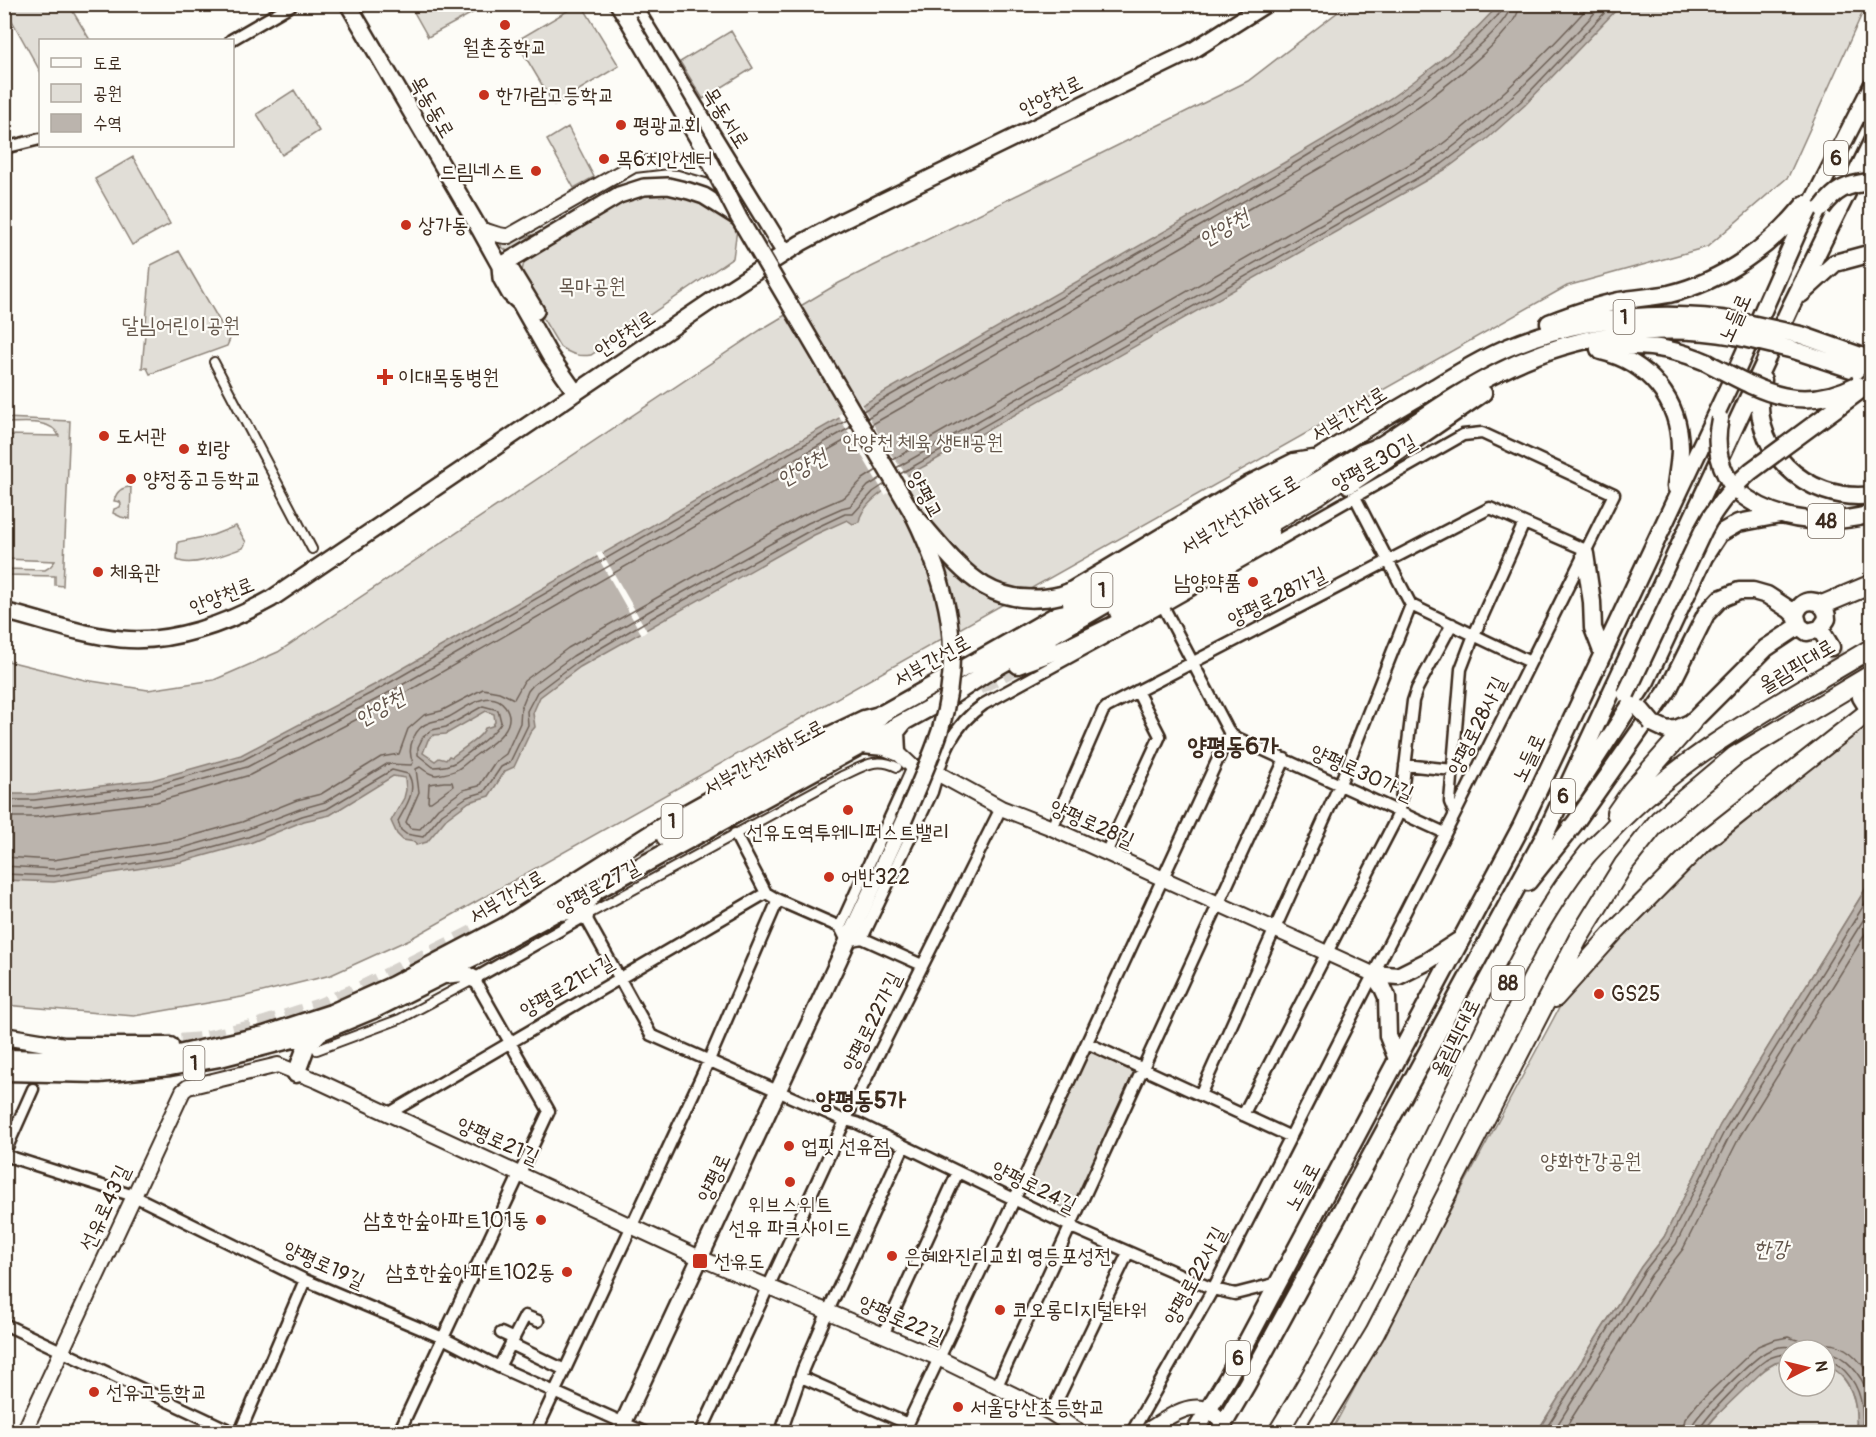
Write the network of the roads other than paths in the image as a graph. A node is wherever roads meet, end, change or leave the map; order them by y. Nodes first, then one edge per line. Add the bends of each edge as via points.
1 (293, 4) edge
2 (348, 4) edge
3 (618, 4) edge
4 (1266, 4) edge
5 (630, 12) edge
6 (233, 39) edge
7 (1872, 86) edge
8 (39, 139) edge
9 (1872, 142) edge
10 (4, 148) edge
11 (722, 150) junction
12 (1824, 180) junction
13 (1870, 182) edge
14 (738, 218) junction
15 (1799, 229) junction
16 (480, 230) junction
17 (785, 253) junction
18 (1872, 253) edge
19 (500, 266) junction
20 (1791, 306) junction
21 (1738, 329) junction
22 (1510, 346) junction
23 (1594, 350) junction
24 (1771, 351) junction
25 (214, 362) dead end
26 (1738, 365) junction
27 (1870, 371) edge
28 (576, 393) junction
29 (1377, 455) junction
30 (1320, 458) junction
31 (1614, 494) joint
32 (1872, 495) edge
33 (1355, 497) junction
34 (1675, 499) junction
35 (913, 514) junction
36 (1872, 514) edge
37 (1780, 515) junction
38 (1524, 523) junction
39 (312, 549) dead end
40 (1586, 552) junction
41 (1387, 561) junction
42 (1872, 584) edge
43 (1411, 605) junction
44 (1822, 605) junction
45 (1163, 606) junction
46 (4, 611) edge
47 (1119, 612) tunnel mouth
48 (1797, 621) junction
49 (1452, 624) junction
50 (1820, 629) junction
51 (1474, 635) junction
52 (1831, 646) tunnel mouth
53 (1872, 648) edge
54 (1603, 654) junction
55 (1192, 662) junction
56 (1530, 662) junction
57 (1872, 674) edge
58 (1646, 681) junction
59 (1137, 692) junction
60 (1867, 705) edge
61 (880, 715) junction
62 (904, 722) junction
63 (1692, 722) junction
64 (1230, 733) junction
65 (861, 745) junction
66 (1285, 759) junction
67 (897, 760) junction
68 (1405, 765) junction
69 (913, 767) junction
70 (1453, 770) junction
71 (937, 773) junction
72 (1587, 773) junction
73 (1340, 784) junction
74 (1000, 808) junction
75 (1399, 811) junction
76 (1455, 814) junction
77 (904, 820) joint
78 (1052, 828) junction
79 (1445, 833) junction
80 (735, 834) junction
81 (666, 837) tunnel mouth
82 (1544, 837) junction
83 (1106, 853) junction
84 (1587, 855) junction
85 (1163, 878) junction
86 (595, 891) junction
87 (766, 893) junction
88 (778, 900) junction
89 (1218, 904) junction
90 (556, 912) junction
91 (585, 916) junction
92 (1500, 918) junction
93 (840, 927) junction
94 (1275, 929) junction
95 (1461, 939) junction
96 (854, 940) junction
97 (484, 952) junction
98 (1327, 953) junction
99 (922, 965) junction
100 (1373, 974) junction
101 (443, 975) junction
102 (619, 978) junction
103 (474, 979) junction
104 (1538, 1017) junction
105 (320, 1032) junction
106 (4, 1036) edge
107 (510, 1042) junction
108 (1087, 1043) junction
109 (216, 1046) junction
110 (317, 1050) dead end
111 (4, 1058) edge
112 (1397, 1059) junction
113 (709, 1060) junction
114 (278, 1065) joint
115 (1143, 1069) junction
116 (4, 1072) edge
117 (64, 1074) junction
118 (296, 1074) junction
119 (4, 1081) edge
120 (33, 1089) dead end
121 (777, 1092) junction
122 (1200, 1095) junction
123 (388, 1114) junction
124 (1243, 1115) junction
125 (845, 1121) junction
126 (1291, 1137) junction
127 (904, 1146) junction
128 (4, 1155) edge
129 (958, 1172) junction
130 (520, 1173) junction
131 (134, 1196) junction
132 (1015, 1198) junction
133 (632, 1226) junction
134 (1071, 1226) junction
135 (1128, 1253) junction
136 (700, 1258) junction
137 (305, 1280) junction
138 (1278, 1283) junction
139 (767, 1287) junction
140 (1213, 1290) junction
141 (828, 1311) junction
142 (537, 1321) dead end
143 (4, 1324) edge
144 (501, 1332) dead end
145 (883, 1335) junction
146 (442, 1338) junction
147 (512, 1341) junction
148 (63, 1351) junction
149 (938, 1359) junction
150 (499, 1367) junction
151 (565, 1370) junction
152 (801, 1377) junction
153 (996, 1388) junction
154 (555, 1392) junction
155 (1210, 1410) junction
156 (1051, 1413) junction
157 (621, 1428) edge
158 (906, 1428) edge
159 (1222, 1429) edge
160 (785, 1431) edge
161 (24, 1432) edge
162 (233, 1432) edge
163 (240, 1432) edge
164 (399, 1432) edge
165 (536, 1432) edge
166 (644, 1432) edge
167 (701, 1432) edge
168 (1080, 1432) edge
169 (1132, 1432) edge
170 (1145, 1432) edge
171 (1195, 1432) edge
172 (1278, 1432) edge
173 (1315, 1432) edge

1 - 6 street
2 - 16 main road, 목동동로
3 - 5 main road, 목동서로
4 - 17 main road, 안양천로 via 1192,51 842,221
5 - 11 main road, 목동서로
5 - 14 main road, 목동서로, bridge
7 - 12 main road, 노들로 / 6
8 - 10 street
9 - 20 main road, 6
11 - 16 street via 717,169 711,171 668,161 634,165 509,236
11 - 17 main road, 목동서로
12 - 15 main road, 노들로 / 6
12 - 22 main road via 1771,241 1727,271 1668,294 1574,314 1537,328
13 - 15 main road, bridge via 1852,184 1833,193
14 - 19 main road via 689,191 668,186 644,187 631,190
14 - 35 main road, 양평교, bridge
15 - 26 main road, 노들로 / 6
16 - 19 main road, 목동동로
17 - 28 main road, 안양천로
18 - 20 main road via 1835,263
19 - 28 main road, 목동동로 via 501,278 510,294 520,303
20 - 24 main road, 6
21 - 22 main road, 서부간선로 / 1 via 1680,315 1628,317 1575,326
21 - 27 main road, 서부간선로 / 1, bridge via 1798,343
21 - 29 main road, 서부간선로 / 1 via 1620,334 1566,345 1498,372
22 - 30 main road, 서부간선로 / 1 via 1441,383
23 - 27 main road, bridge via 1645,346 1675,351 1706,362 1763,392 1790,398 1828,397
23 - 29 main road via 1547,362 1507,380
23 - 34 main road via 1632,363 1665,394 1679,434
24 - 32 main road via 1760,391 1759,412 1763,432 1776,457 1784,467 1830,492
24 - 82 main road, 6
25 - 39 street
26 - 34 main road, 노들로 / 6
26 - 37 main road, 48, bridge via 1720,419 1720,464 1737,492
27 - 72 main road, bridge via 1857,393 1751,471 1723,499 1703,531
28 - 46 main road, 안양천로 via 271,599 213,626 154,638 124,639
29 - 47 highway, 서부간선지하도로 via 1318,495
29 - 62 main road, 서부간선로 / 1 via 1362,453
30 - 35 main road, bridge via 1294,462 1248,485 1060,595 1021,598 1003,596 987,588 959,566
30 - 61 main road, 서부간선로 / 1 via 1179,545
31 - 33 street, 양평로30길 via 1474,432
31 - 40 street, 양평로28사길
33 - 41 street
33 - 45 street, 양평로30길
34 - 54 main road, 노들로 / 6
35 - 77 main road, 양평교, bridge via 941,578 952,640 950,679 939,732
36 - 37 main road, 48 via 1815,521
37 - 58 main road via 1738,523 1719,534 1704,557
38 - 40 street, 양평로28가길
38 - 41 street, 양평로28가길 via 1490,508
38 - 51 street
40 - 54 main road via 1593,628
40 - 56 street, 양평로28사길
41 - 43 street
41 - 55 street, 양평로28가길
42 - 44 highway
43 - 49 street
43 - 73 street
44 - 48 main road via 1813,601 1803,603
44 - 50 main road via 1827,619
45 - 55 street
45 - 71 street, 양평로30길 via 971,713 957,729
48 - 50 main road via 1807,632
48 - 63 main road
48 - 92 main road via 1767,594 1739,591 1720,599 1706,614 1668,690 1575,823
49 - 51 street
49 - 68 street via 1417,689
50 - 52 main road
51 - 56 street
51 - 70 street via 1459,675
53 - 84 highway, 올림픽대로 / 88 via 1689,761 1636,804
54 - 95 main road, 노들로 / 6 via 1521,827
55 - 59 street, 양평로28가길
55 - 64 street
56 - 76 street, 양평로28사길
57 - 104 highway, 88 via 1735,756 1659,820 1624,864 1578,939
58 - 63 main road via 1640,700 1646,717 1667,730
58 - 72 main road
59 - 78 street, 양평로28가길 via 1103,711
59 - 83 street via 1160,736
60 - 104 highway via 1704,841
61 - 81 highway, 서부간선지하도로 via 866,728
61 - 109 main road, 서부간선로 / 1 via 803,748 661,827 505,926 382,990 289,1027
62 - 65 main road, 서부간선로 / 1
62 - 67 main road via 896,732
63 - 84 highway via 1632,790
64 - 66 street, 양평로30가길
64 - 85 street
65 - 67 main road via 885,747
65 - 86 main road, 서부간선로 / 1
66 - 73 street, 양평로30가길
66 - 89 street
67 - 69 street, 양평로28길
67 - 80 street, 양평로27길 via 875,762 842,776
68 - 70 street
68 - 75 street
69 - 71 street, 양평로28길
69 - 93 street
70 - 76 street via 1450,802
71 - 74 street, 양평로28길
71 - 96 street, 양평로 via 932,792
72 - 82 main road
73 - 75 street, 양평로30가길
73 - 94 street
74 - 78 street, 양평로28길
74 - 99 street, 양평로22가길
75 - 79 street, 양평로30가길
75 - 98 street
76 - 79 street, 양평로28사길
77 - 96 main road, 양평로
78 - 83 street, 양평로28길
79 - 100 street, 양평로28사길
80 - 87 street
80 - 91 street, 양평로27길
82 - 92 main road, 6
83 - 85 street, 양평로28길
84 - 172 highway, 올림픽대로 / 88 via 1552,904 1506,987 1356,1293
85 - 89 street, 양평로28길
85 - 108 street
86 - 90 main road, 서부간선로 / 1
86 - 91 main road via 585,904
87 - 88 street
87 - 102 street, 양평로21다길
88 - 93 street
88 - 113 street
89 - 94 street, 양평로28길
89 - 115 street
90 - 91 main road via 573,911
90 - 97 main road, 서부간선로 / 1
91 - 102 street, 양평로24길
91 - 103 street, 양평로27길
92 - 159 main road, 6
93 - 96 street
94 - 98 street, 양평로28길
94 - 122 street
95 - 100 main road via 1398,976
95 - 112 main road, 노들로 / 6
96 - 99 street
96 - 121 main road, 양평로
97 - 101 main road, 서부간선로 / 1
97 - 103 main road via 474,968
98 - 100 street, 양평로28길
98 - 124 street
99 - 125 street, 양평로22가길
100 - 112 main road via 1387,997 1388,1036
100 - 126 street, 양평로22사길
101 - 103 main road via 463,973
101 - 105 main road, 서부간선로 / 1
102 - 107 street, 양평로21다길
102 - 113 street, 양평로24길 via 651,1035
103 - 107 street
103 - 110 street, 양평로27길 via 400,1019
104 - 173 highway, 88 via 1375,1333
105 - 117 main road, 서부간선로 / 1 via 192,1063
105 - 118 main road via 306,1047
106 - 109 main road via 63,1046
107 - 123 street, 양평로21다길
107 - 130 street via 549,1111
108 - 115 street
108 - 132 street
109 - 111 main road, 서부간선로 / 1 via 111,1060
112 - 138 main road, 노들로 / 6
113 - 121 street, 양평로24길
113 - 133 street
114 - 118 street, 양평로21길
114 - 131 street, 선유로43길 via 183,1091
115 - 122 street
115 - 134 street
116 - 117 main road, 서부간선로 / 1
117 - 119 main road
118 - 123 street, 양평로21길
120 - 128 street
121 - 125 street, 양평로24길
121 - 136 main road, 양평로
122 - 124 street
123 - 130 street, 양평로21길
124 - 126 street
125 - 127 street, 양평로24길
125 - 139 street, 양평로22가길
126 - 140 street, 양평로22사길
127 - 129 street, 양평로24길
127 - 141 street
128 - 131 street, 양평로19길
129 - 132 street, 양평로24길
129 - 145 street
130 - 133 street, 양평로21길
130 - 146 street
131 - 137 street, 양평로19길
131 - 148 street, 선유로43길
132 - 134 street, 양평로24길
132 - 149 street
133 - 136 street, 양평로21길
133 - 151 street
134 - 135 street, 양평로24길
134 - 153 street
135 - 140 street, 양평로24길
135 - 156 street
136 - 139 street, 양평로22길
136 - 157 main road, 양평로
137 - 146 street, 양평로19길
137 - 163 street
138 - 140 street, 양평로24길 via 1235,1294
138 - 155 main road, 노들로 / 6
139 - 141 street, 양평로22길
139 - 167 street, 양평로22가길
140 - 169 street, 양평로22사길
141 - 145 street, 양평로22길
141 - 152 street
142 - 147 street via 525,1316
143 - 148 street
144 - 147 street
145 - 149 street, 양평로22길
146 - 150 street, 양평로19길
146 - 164 street
147 - 150 street
147 - 151 street
148 - 161 street, 선유로43길
148 - 162 street
149 - 153 street, 양평로22길
149 - 158 street
150 - 154 street, 양평로19길
151 - 154 street
152 - 158 street
152 - 160 street
153 - 156 street, 양평로22길
154 - 157 street, 양평로19길
154 - 165 street
155 - 159 street via 1218,1416
155 - 170 street via 1202,1407 1178,1412
155 - 171 main road, 노들로 / 6
156 - 168 street, 양평로22길
157 - 166 street, 양평로19길

